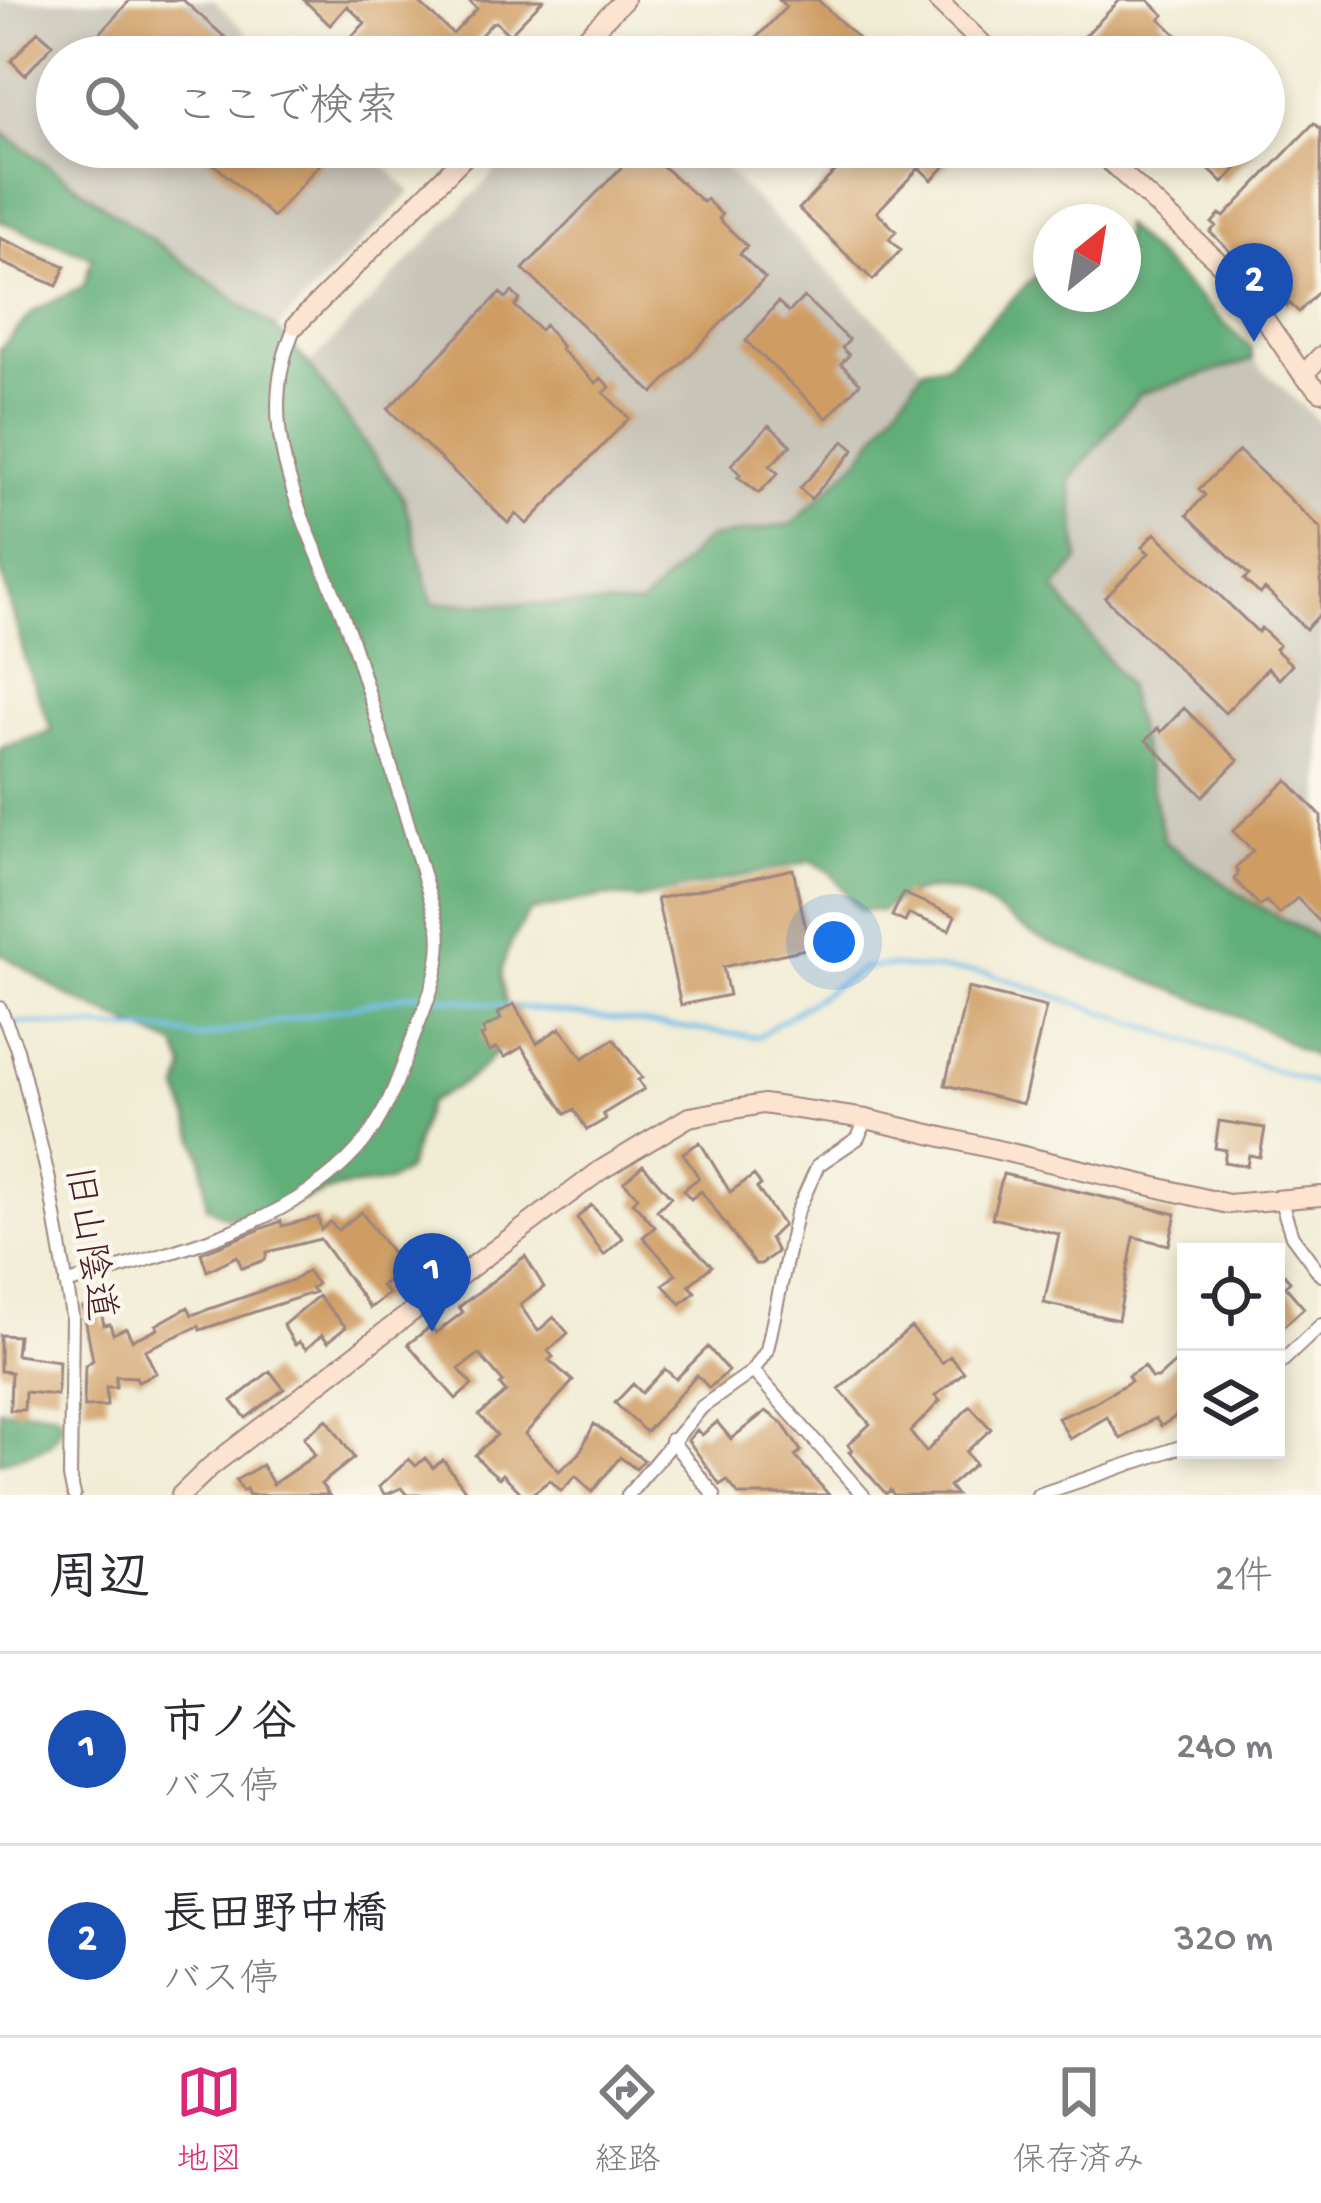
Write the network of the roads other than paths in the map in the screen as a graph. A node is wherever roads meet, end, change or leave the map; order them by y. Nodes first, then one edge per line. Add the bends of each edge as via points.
1 (624, 0) edge
2 (938, 0) edge
3 (587, 36) edge
4 (975, 36) edge
5 (453, 168) edge
6 (1117, 168) edge
7 (296, 325) joint
8 (1321, 356) edge
9 (1303, 375) junction
10 (1321, 392) edge
11 (0, 1008) edge
12 (866, 1119) junction
13 (1321, 1196) edge
14 (1281, 1202) junction
15 (1321, 1275) edge
16 (67, 1284) junction
17 (1321, 1325) edge
18 (1285, 1359) edge
19 (753, 1371) junction
20 (671, 1440) junction
21 (1177, 1448) edge
22 (74, 1495) edge
23 (181, 1495) edge
24 (628, 1495) edge
25 (714, 1495) edge
26 (863, 1495) edge
27 (1038, 1495) edge

1 - 3 street
2 - 4 street
5 - 7 street
6 - 9 street via 1238,280
7 - 16 street via 281,356 277,402 286,474 348,628 432,906 441,949 434,983 386,1106 335,1171 243,1227
8 - 9 street
9 - 10 street
11 - 16 street, 旧山陰道 via 49,1180
12 - 14 street via 1228,1204
12 - 19 street via 858,1138 818,1165 796,1214 767,1350
12 - 23 street via 763,1103 689,1117 601,1170
13 - 14 street
14 - 15 street via 1292,1236
16 - 22 street, 旧山陰道
17 - 18 street
19 - 20 street
19 - 26 street
20 - 24 street
20 - 25 street
21 - 27 street

